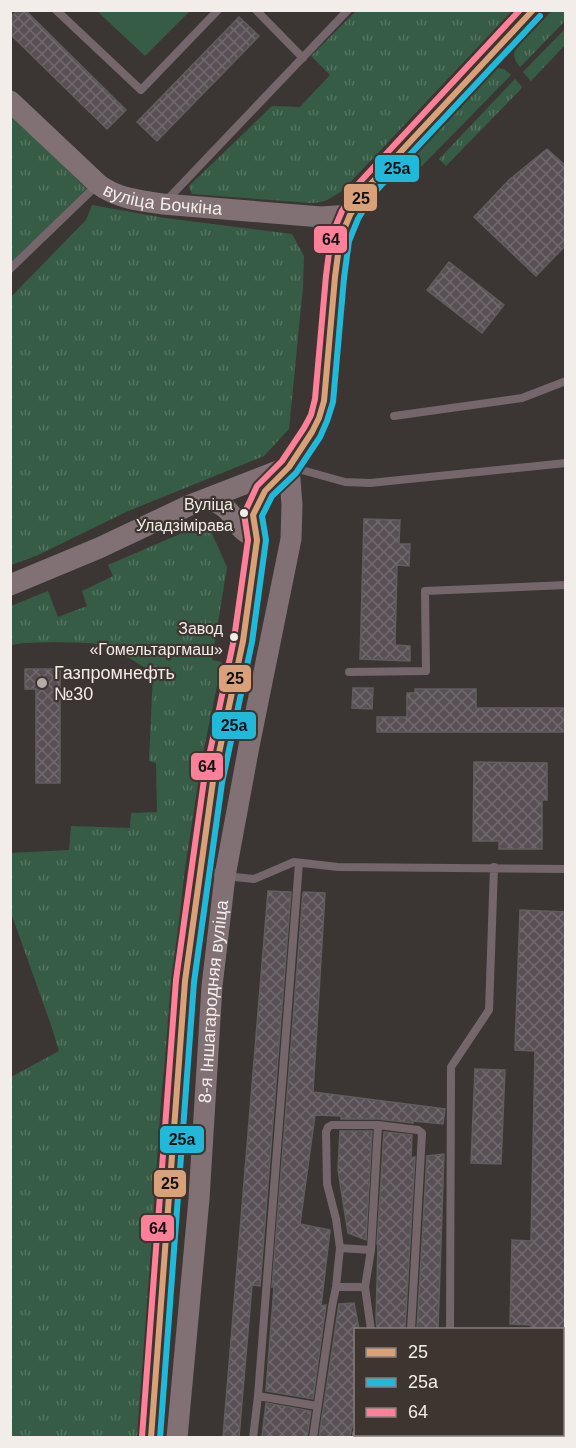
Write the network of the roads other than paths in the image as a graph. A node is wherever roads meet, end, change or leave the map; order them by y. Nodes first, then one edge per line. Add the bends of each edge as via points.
1 (56, 10) edge
2 (218, 10) edge
3 (256, 10) edge
4 (348, 10) edge
5 (533, 10) edge
6 (303, 58) junction
7 (10, 101) edge
8 (98, 184) junction
9 (163, 204) junction
10 (350, 215) junction
11 (10, 269) edge
12 (566, 381) edge
13 (394, 416) dead end
14 (566, 464) edge
15 (289, 467) junction
16 (208, 499) junction
17 (257, 540) junction
18 (10, 585) edge
19 (566, 585) edge
20 (349, 672) dead end
21 (299, 863) junction
22 (494, 867) junction
23 (566, 868) edge
24 (201, 869) junction
25 (225, 876) junction
26 (378, 1125) junction
27 (340, 1248) junction
28 (371, 1250) junction
29 (336, 1287) junction
30 (365, 1287) junction
31 (371, 1328) edge
32 (411, 1328) edge
33 (450, 1328) edge
34 (258, 1396) junction
35 (317, 1406) junction
36 (151, 1437) edge
37 (177, 1437) edge
38 (253, 1437) edge
39 (313, 1437) edge

1 - 2 lane via 141,90
3 - 6 lane
4 - 6 lane
5 - 10 main road via 366,189
6 - 9 lane
7 - 8 main road, вуліца Бочкіна
8 - 9 main road, вуліца Бочкіна via 114,194
8 - 11 lane
9 - 10 main road, вуліца Бочкіна via 321,217
10 - 15 main road via 340,239 324,401 312,432
12 - 13 lane via 522,398
14 - 15 lane via 370,483 345,482
15 - 16 main road
15 - 17 main road, 8-я Іншагародняя вуліца via 265,491 252,515
15 - 25 main road, 8-я Іншагародняя вуліца via 291,539
16 - 17 main road via 225,507 242,529
16 - 18 main road
17 - 24 main road, 8-я Іншагародняя вуліца via 243,641 213,781
19 - 20 lane via 425,591 426,671
21 - 22 lane via 338,867
21 - 25 lane via 254,879
21 - 34 lane
22 - 23 lane
22 - 33 lane via 489,1010 451,1067
24 - 25 lane
24 - 36 main road, 8-я Іншагародняя вуліца via 185,981
25 - 37 main road, 8-я Іншагародняя вуліца via 212,986 199,1200
26 - 27 lane via 332,1125 326,1132 327,1184
26 - 28 lane
26 - 32 lane via 422,1133
27 - 28 lane
27 - 29 lane
28 - 30 lane
29 - 30 lane
29 - 35 lane
30 - 31 lane
34 - 35 lane
34 - 38 lane
35 - 39 lane

